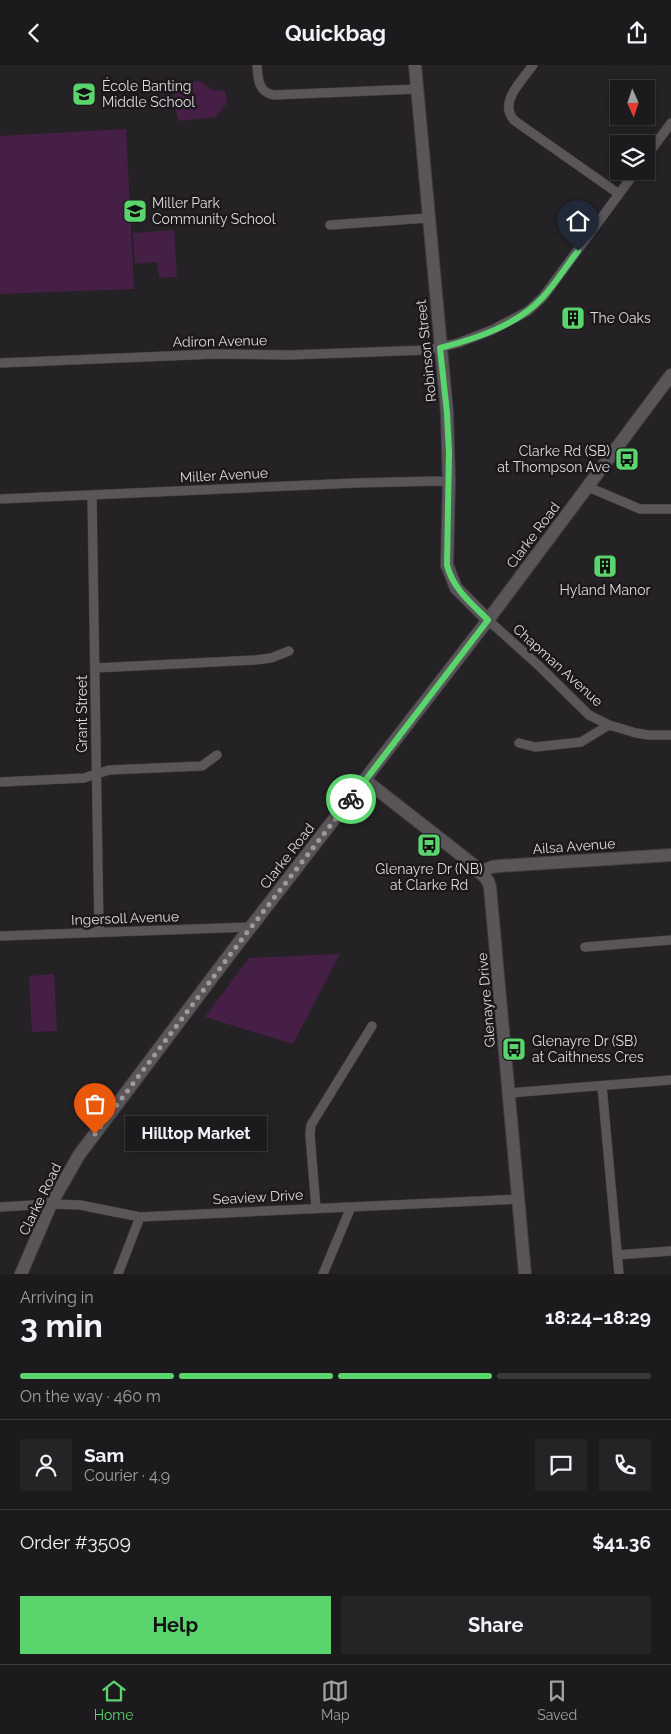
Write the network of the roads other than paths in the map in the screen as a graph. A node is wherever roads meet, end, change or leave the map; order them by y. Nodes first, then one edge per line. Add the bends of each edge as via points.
1 (257, 65) edge
2 (415, 65) edge
3 (533, 65) edge
4 (417, 89) junction
5 (671, 123) edge
6 (655, 145) edge
7 (629, 180) edge
8 (619, 194) junction
9 (428, 218) junction
10 (330, 225) dead end
11 (440, 348) junction
12 (0, 363) edge
13 (671, 375) edge
14 (449, 482) junction
15 (588, 487) junction
16 (92, 496) junction
17 (0, 499) edge
18 (671, 509) edge
19 (488, 620) junction
20 (289, 651) dead end
21 (96, 668) junction
22 (609, 725) junction
23 (671, 735) edge
24 (519, 743) dead end
25 (217, 755) dead end
26 (96, 774) junction
27 (365, 781) junction
28 (0, 782) edge
29 (671, 855) edge
30 (480, 872) junction
31 (250, 927) junction
32 (99, 932) junction
33 (0, 936) edge
34 (671, 940) edge
35 (585, 947) dead end
36 (372, 1026) dead end
37 (671, 1080) edge
38 (602, 1086) junction
39 (509, 1093) junction
40 (518, 1199) junction
41 (51, 1204) junction
42 (0, 1207) edge
43 (350, 1207) junction
44 (316, 1208) junction
45 (140, 1217) junction
46 (671, 1251) edge
47 (617, 1255) junction
48 (21, 1274) edge
49 (118, 1274) edge
50 (323, 1274) edge
51 (525, 1274) edge
52 (619, 1274) edge

1 - 4 street via 259,83 268,94
2 - 4 street, Robinson Street
3 - 8 street via 509,101 510,115
4 - 9 street, Robinson Street
5 - 6 street
7 - 8 street, Adiron Avenue
8 - 11 street, Adiron Avenue via 535,305 498,327
9 - 10 street
9 - 11 street, Robinson Street
11 - 12 street, Adiron Avenue
11 - 14 street, Robinson Street via 447,413
13 - 15 street, Clarke Road
14 - 16 street, Miller Avenue via 354,483
14 - 19 street, Robinson Street via 446,556 449,574 456,588
15 - 18 street via 640,509
15 - 19 street, Clarke Road
16 - 17 street, Miller Avenue
16 - 21 street, Grant Street
19 - 22 street, Chapman Avenue via 589,715
19 - 27 street, Clarke Road
20 - 21 street via 255,661
21 - 26 street, Grant Street
22 - 23 street, Chapman Avenue via 636,733
22 - 24 street via 581,742 535,747
25 - 26 street via 202,766
26 - 28 street via 84,778
26 - 32 street, Grant Street
27 - 30 street, Glenayre Drive
27 - 31 street, Clarke Road
29 - 30 street, Ailsa Avenue via 492,867
30 - 39 street, Glenayre Drive via 490,887
31 - 32 street, Ingersoll Avenue
31 - 41 street, Clarke Road via 79,1155
32 - 33 street, Ingersoll Avenue
34 - 35 street
36 - 44 street via 311,1125
37 - 38 street
38 - 39 street
38 - 47 street
39 - 40 street, Glenayre Drive
40 - 43 street, Seaview Drive
40 - 51 street, Glenayre Drive
41 - 42 street, Seaview Drive
41 - 45 street, Seaview Drive via 80,1205
41 - 48 street, Clarke Road
43 - 44 street, Seaview Drive
43 - 50 street
44 - 45 street, Seaview Drive
45 - 49 street
46 - 47 street
47 - 52 street

